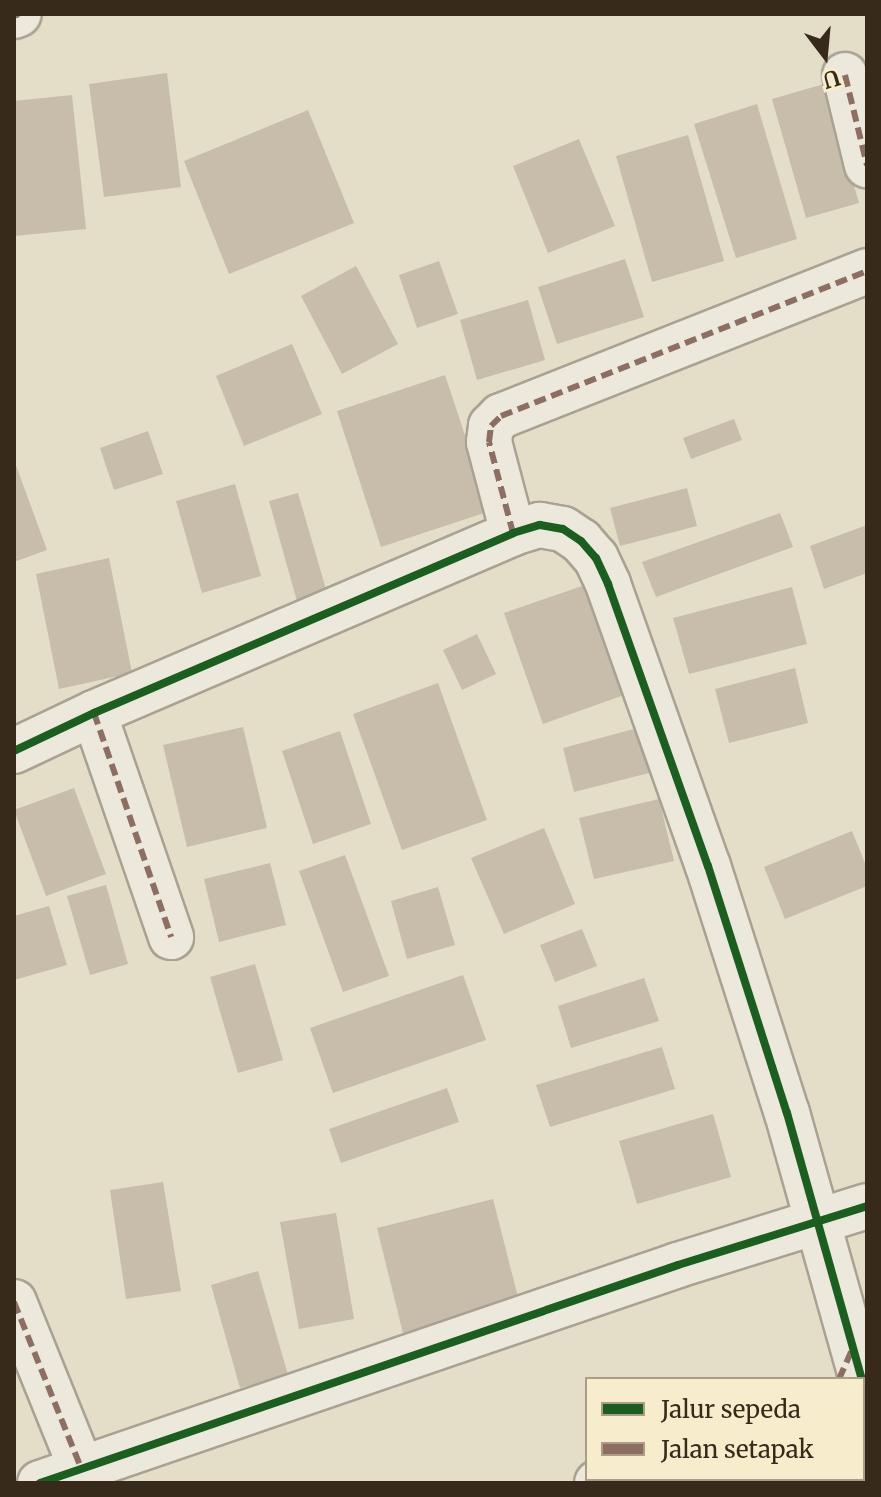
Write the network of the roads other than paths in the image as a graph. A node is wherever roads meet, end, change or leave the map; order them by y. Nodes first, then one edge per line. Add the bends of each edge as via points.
1 (845, 75) dead end
2 (867, 165) edge
3 (867, 271) edge
4 (513, 533) junction
5 (94, 713) junction
6 (14, 751) edge
7 (171, 937) dead end
8 (867, 1206) edge
9 (818, 1218) junction
10 (14, 1302) edge
11 (854, 1372) edge
12 (81, 1468) junction
13 (40, 1483) edge

1 - 2 street
3 - 4 street via 501,416 491,426 489,442
4 - 5 street
4 - 9 street via 540,525 563,529 596,558 608,584 708,866
5 - 6 street
5 - 7 street
8 - 9 street
9 - 11 street
9 - 12 street
10 - 12 street
12 - 13 street

